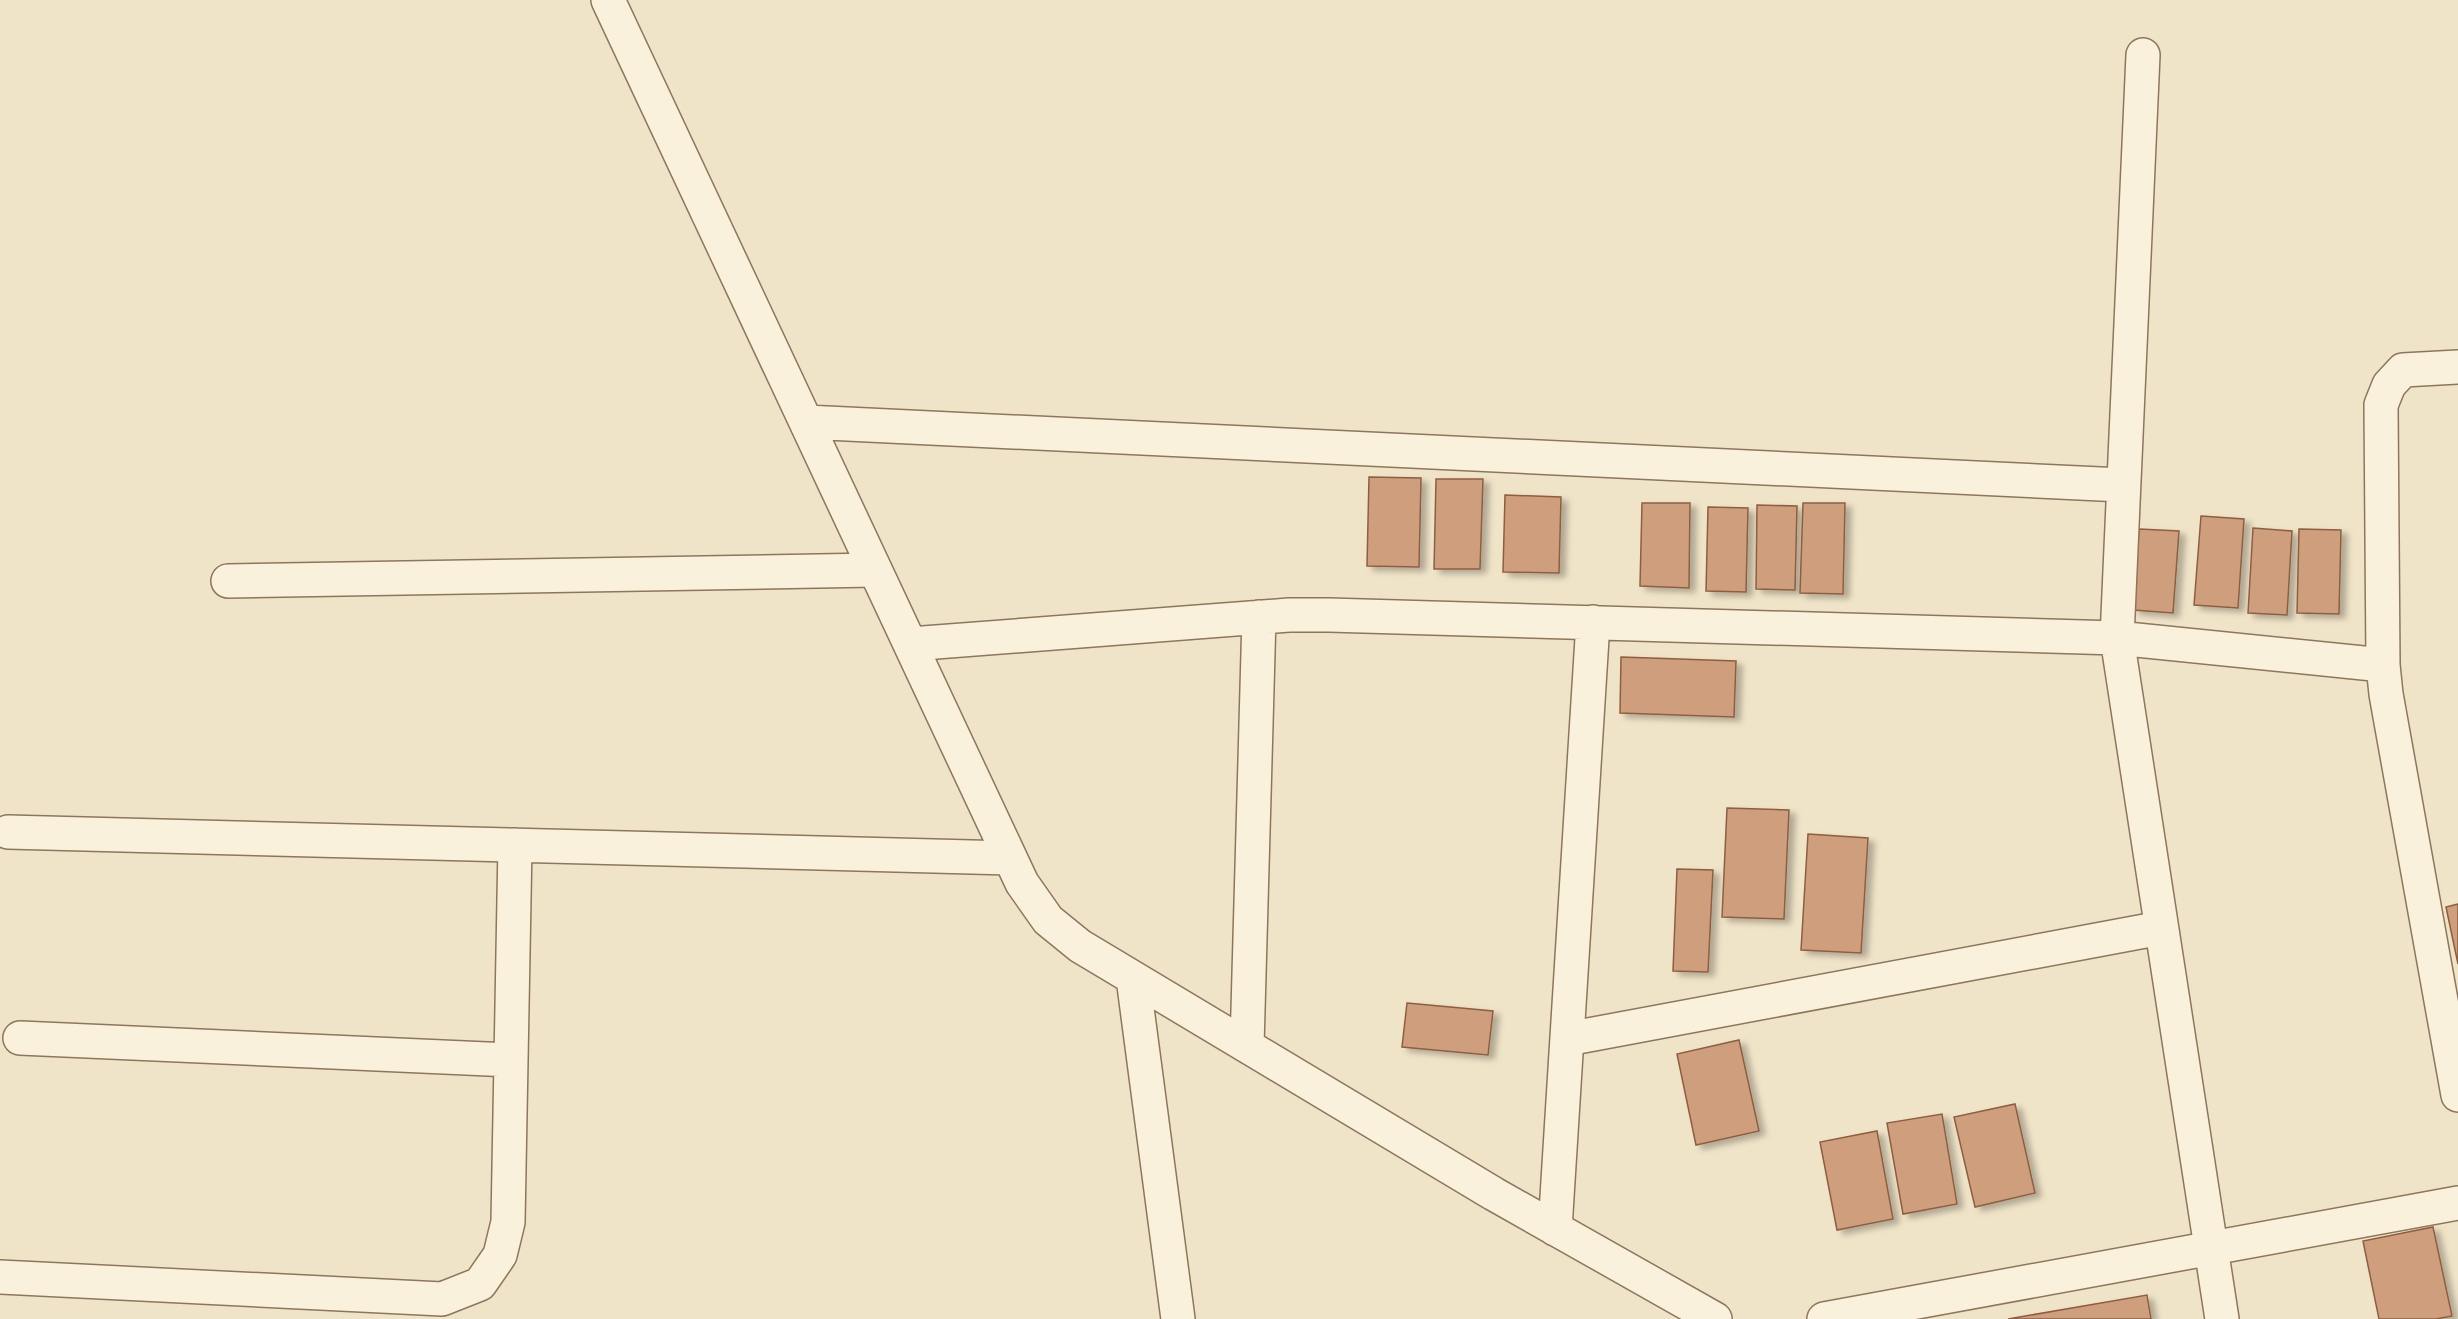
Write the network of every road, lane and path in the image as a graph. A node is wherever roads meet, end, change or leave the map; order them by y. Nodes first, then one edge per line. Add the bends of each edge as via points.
1 (608, 0) edge
2 (2143, 55) dead end
3 (2458, 367) edge
4 (806, 422) junction
5 (2122, 485) junction
6 (875, 570) junction
7 (228, 581) dead end
8 (1259, 617) junction
9 (1593, 622) junction
10 (2117, 638) junction
11 (910, 644) junction
12 (2383, 665) junction
13 (8, 832) dead end
14 (515, 845) junction
15 (1010, 858) junction
16 (2161, 928) junction
17 (1133, 978) junction
18 (20, 1038) dead end
19 (1567, 1039) junction
20 (1247, 1046) junction
21 (511, 1060) junction
22 (2458, 1095) edge
23 (2458, 1203) edge
24 (1555, 1228) junction
25 (2209, 1247) junction
26 (0, 1277) edge
27 (1178, 1319) edge
28 (1715, 1319) edge
29 (1824, 1319) edge
30 (2222, 1319) edge

1 - 4 street
2 - 5 street
3 - 12 street via 2403,370 2388,385 2381,405
4 - 5 street
4 - 6 street
5 - 10 street
6 - 7 street
6 - 11 street
8 - 9 street via 1329,615
8 - 11 street
8 - 20 street
9 - 10 street
9 - 19 street
10 - 12 street
10 - 16 street
11 - 15 street
12 - 22 street
13 - 14 street
14 - 15 street
14 - 21 street
15 - 17 street via 1022,884 1048,920 1080,946
16 - 19 street
16 - 25 street
17 - 20 street
17 - 27 street
18 - 21 street
19 - 24 street
20 - 24 street
21 - 26 street via 508,1222 500,1255 480,1284 442,1299
23 - 25 street
24 - 28 street
25 - 29 street
25 - 30 street

